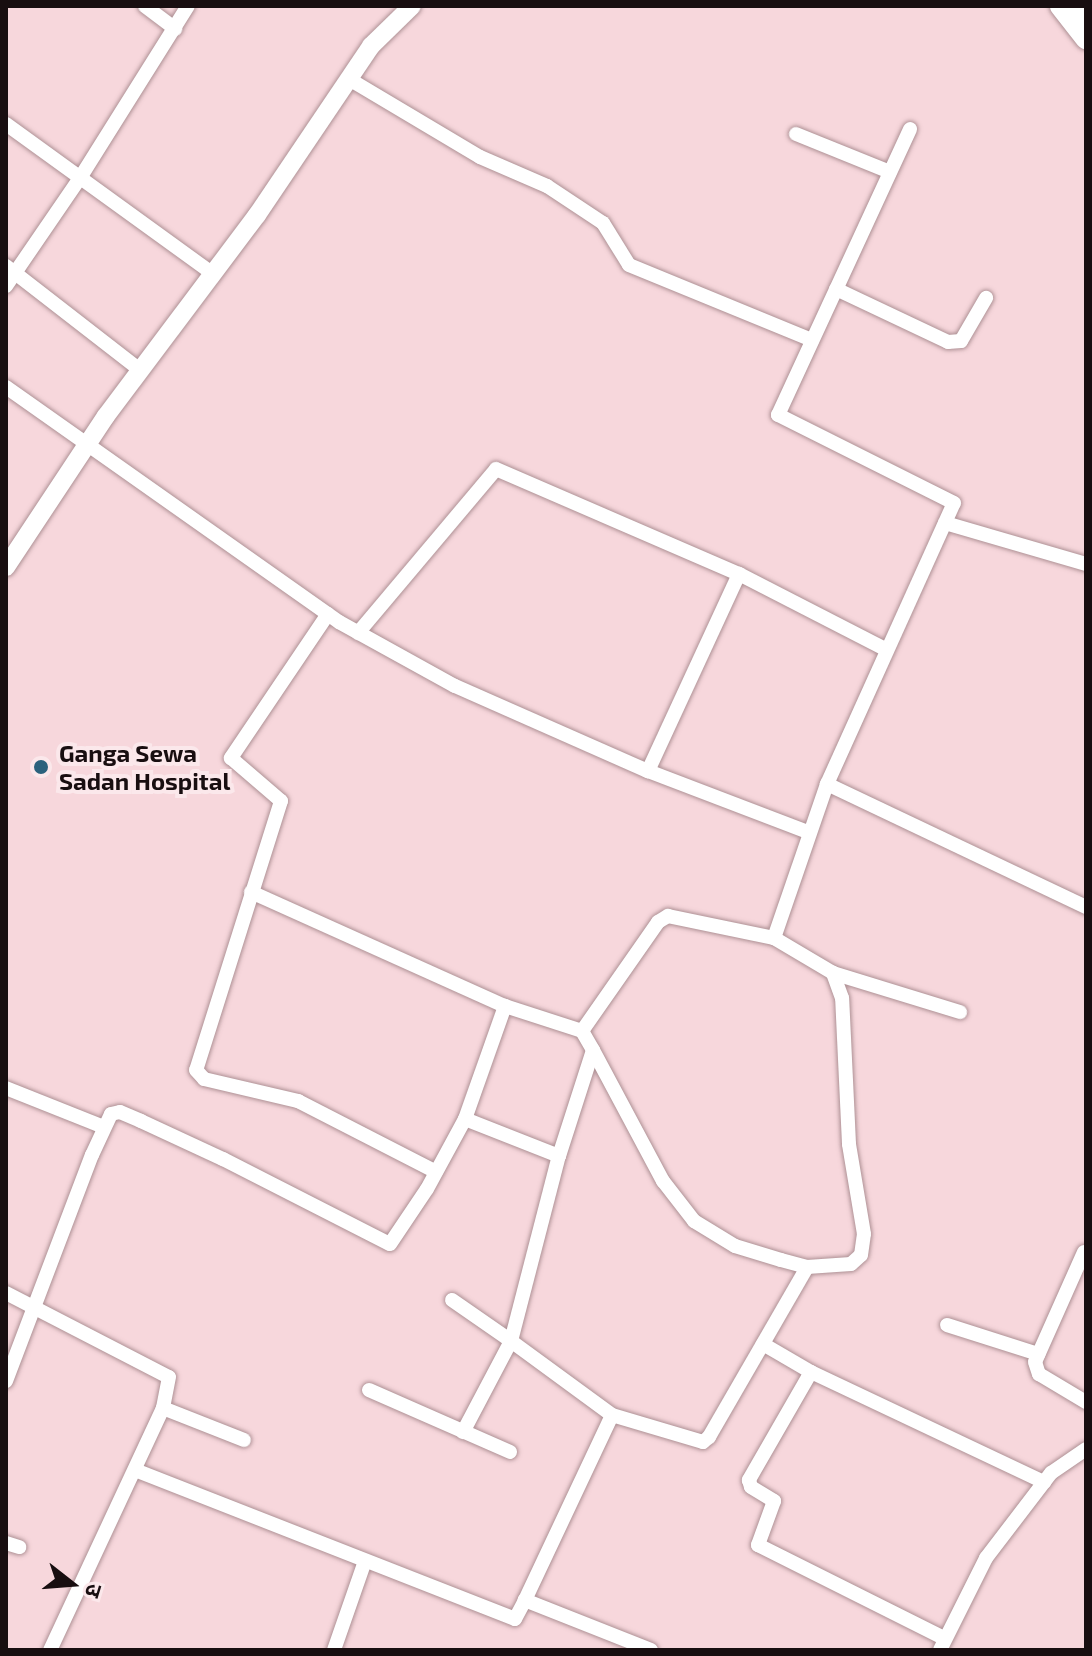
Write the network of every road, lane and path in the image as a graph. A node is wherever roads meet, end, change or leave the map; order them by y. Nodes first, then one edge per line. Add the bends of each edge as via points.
1 (145, 6) edge
2 (188, 6) edge
3 (412, 6) edge
4 (1061, 6) edge
5 (1082, 6) edge
6 (1086, 11) edge
7 (175, 29) junction
8 (1086, 38) edge
9 (349, 79) junction
10 (6, 124) edge
11 (910, 129) dead end
12 (796, 134) dead end
13 (890, 172) junction
14 (80, 178) junction
15 (213, 274) junction
16 (9, 275) edge
17 (836, 289) junction
18 (986, 298) dead end
19 (812, 340) junction
20 (140, 370) junction
21 (6, 387) edge
22 (87, 444) junction
23 (945, 523) junction
24 (1086, 564) edge
25 (6, 567) edge
26 (739, 574) junction
27 (328, 614) junction
28 (358, 633) junction
29 (887, 650) junction
30 (648, 771) junction
31 (827, 784) junction
32 (808, 832) junction
33 (251, 892) junction
34 (1086, 907) edge
35 (774, 938) junction
36 (833, 973) junction
37 (505, 1006) junction
38 (960, 1012) dead end
39 (582, 1031) junction
40 (593, 1050) junction
41 (6, 1088) edge
42 (465, 1119) junction
43 (104, 1127) junction
44 (559, 1156) junction
45 (436, 1172) junction
46 (1084, 1252) dead end
47 (807, 1267) junction
48 (6, 1293) edge
49 (452, 1300) dead end
50 (36, 1306) junction
51 (947, 1325) dead end
52 (511, 1341) junction
53 (763, 1344) junction
54 (1038, 1354) junction
55 (811, 1372) junction
56 (6, 1381) edge
57 (369, 1390) dead end
58 (1086, 1402) edge
59 (163, 1408) junction
60 (612, 1415) junction
61 (463, 1432) junction
62 (244, 1440) dead end
63 (1086, 1450) edge
64 (510, 1452) dead end
65 (135, 1470) junction
66 (1044, 1482) junction
67 (365, 1561) junction
68 (525, 1600) junction
69 (942, 1644) edge
70 (50, 1650) edge
71 (334, 1650) edge
72 (651, 1650) edge

1 - 7 street
2 - 7 street
3 - 9 street via 371,46
4 - 8 highway
5 - 6 highway
7 - 14 street
9 - 15 street
9 - 19 street via 480,157 547,186 603,223 629,265
10 - 14 street
11 - 13 street
12 - 13 street
13 - 17 street
14 - 15 street
14 - 16 street
15 - 20 street
16 - 20 street
17 - 18 street via 948,342 961,341
17 - 19 street
19 - 23 street via 778,415 954,503
20 - 22 street
21 - 22 street
22 - 25 street
22 - 27 street
23 - 24 street
23 - 29 street
26 - 28 street via 496,469
26 - 29 street
26 - 30 street
27 - 28 street
27 - 33 street via 231,758 281,801
28 - 30 street via 455,686
29 - 31 street
30 - 32 street
31 - 32 street
31 - 34 street
32 - 35 street
33 - 37 street
33 - 45 street via 198,1075 298,1101
35 - 36 street
35 - 39 street via 668,916 658,922
36 - 38 street
36 - 47 street via 842,998 849,1144 864,1245 851,1264
37 - 39 street
37 - 42 street
39 - 40 street
40 - 44 street
40 - 47 street via 663,1181 694,1221 735,1246
41 - 43 street
42 - 44 street
42 - 45 street
43 - 45 street via 115,1112 141,1121 390,1244
43 - 50 street
44 - 52 street
46 - 54 street
47 - 53 street
48 - 50 street
49 - 52 street
50 - 56 street
50 - 59 street via 169,1377
51 - 54 street
52 - 60 street
52 - 61 street
53 - 55 street
53 - 60 street via 703,1442
54 - 58 street via 1039,1374
55 - 66 street
55 - 69 street via 749,1480 751,1487 774,1501 758,1545
57 - 61 street
59 - 62 street
59 - 65 street
60 - 68 street
61 - 64 street
63 - 66 street
65 - 67 street
65 - 70 street
66 - 69 street via 986,1558
67 - 68 street via 515,1619
67 - 71 street
68 - 72 street

